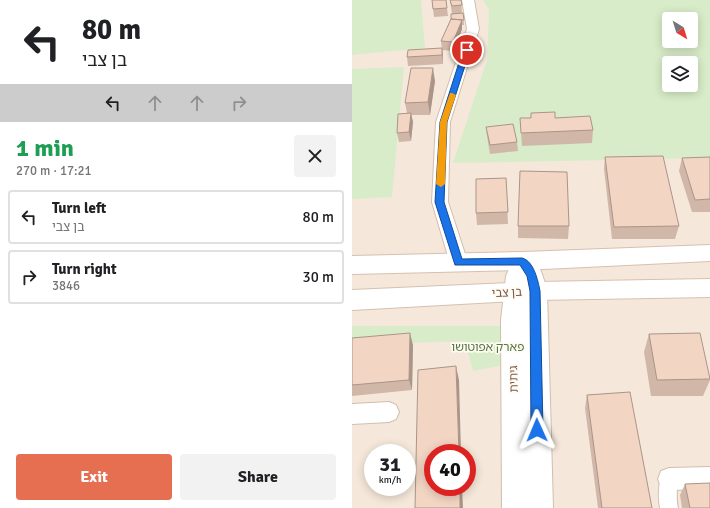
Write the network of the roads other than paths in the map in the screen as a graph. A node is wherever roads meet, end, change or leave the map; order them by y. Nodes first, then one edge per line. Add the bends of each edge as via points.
1 (468, 0) edge
2 (710, 253) edge
3 (522, 261) junction
4 (459, 263) junction
5 (352, 265) edge
6 (710, 288) edge
7 (525, 292) junction
8 (352, 300) edge
9 (389, 412) dead end
10 (352, 414) edge
11 (710, 478) edge
12 (669, 479) joint
13 (517, 508) edge
14 (538, 508) edge
15 (669, 508) edge

1 - 4 street via 473,29 443,122 440,202
2 - 3 main road
3 - 4 main road
3 - 7 main road, גיתית via 517,276
4 - 5 main road
6 - 7 main road, בן צבי
7 - 8 main road, בן צבי
7 - 13 main road, גיתית via 513,320
7 - 14 main road, גיתית
9 - 10 street
11 - 12 street
12 - 15 street

